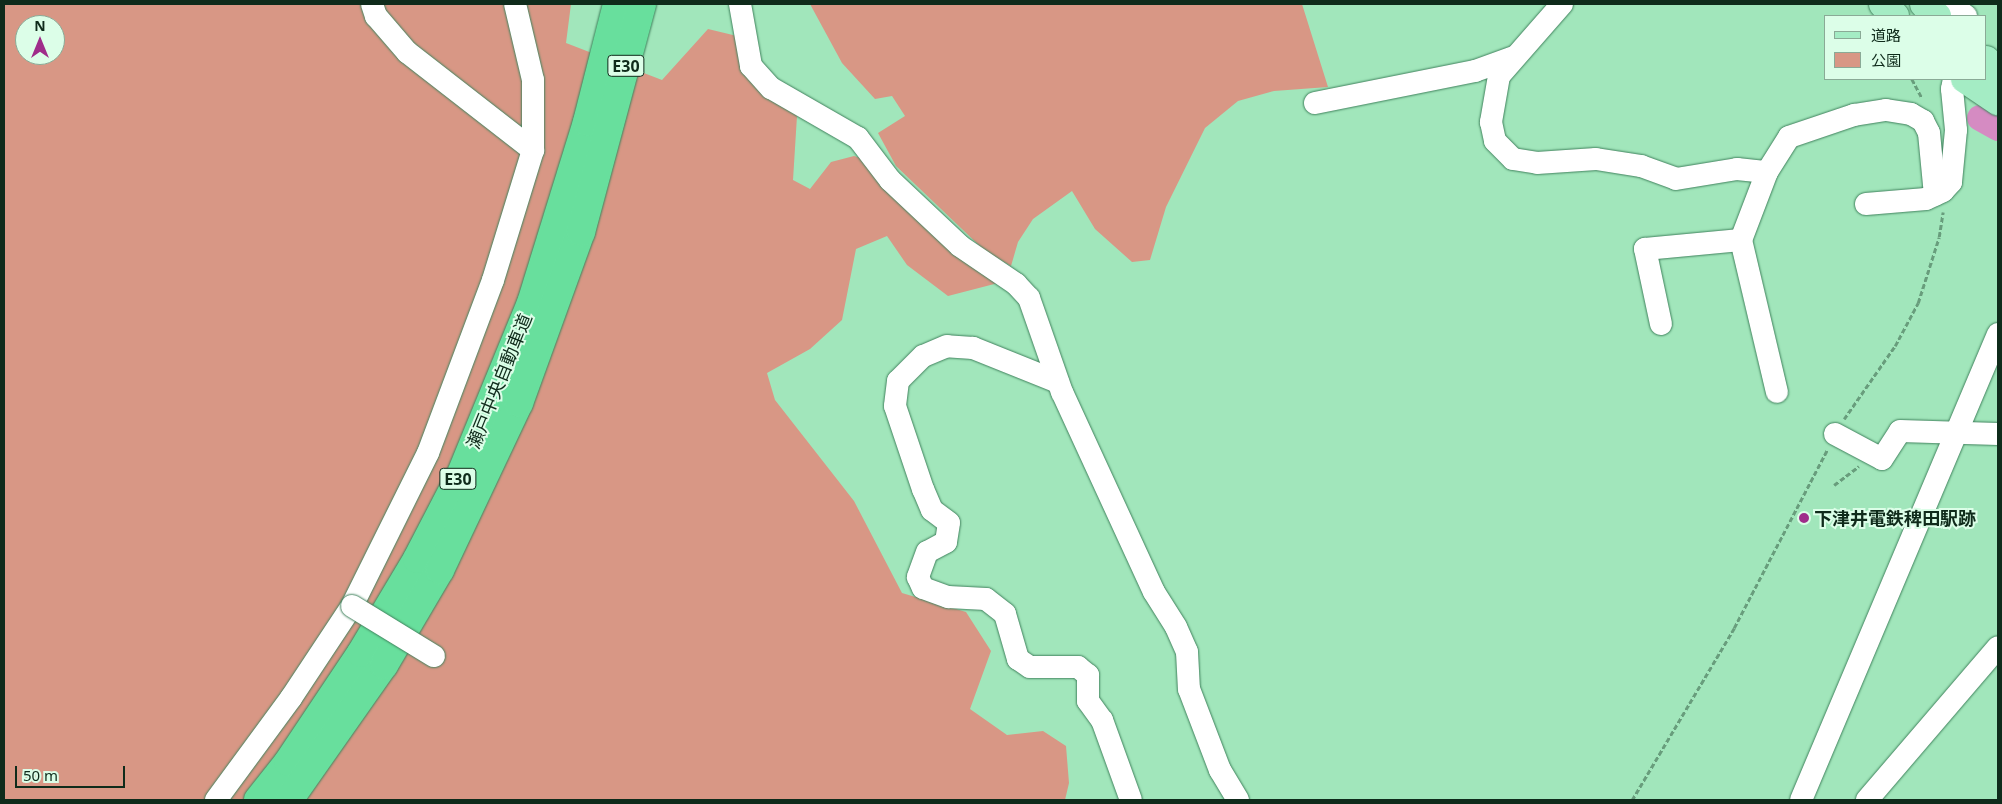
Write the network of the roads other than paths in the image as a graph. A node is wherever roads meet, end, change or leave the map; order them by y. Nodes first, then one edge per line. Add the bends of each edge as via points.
1 (372, 4) edge
2 (515, 4) edge
3 (617, 4) edge
4 (642, 4) edge
5 (740, 4) edge
6 (1562, 4) edge
7 (1883, 4) edge
8 (1924, 4) edge
9 (1950, 4) edge
10 (1894, 15) edge
11 (1937, 15) edge
12 (1965, 15) edge
13 (1514, 57) junction
14 (1987, 61) edge
15 (1998, 71) edge
16 (1954, 80) edge
17 (1966, 80) edge
18 (1998, 101) edge
19 (1315, 103) dead end
20 (599, 125) junction
21 (533, 150) junction
22 (1767, 172) junction
23 (1935, 195) junction
24 (1866, 204) dead end
25 (1740, 240) junction
26 (1661, 324) dead end
27 (1998, 334) edge
28 (1058, 382) junction
29 (1777, 392) dead end
30 (1957, 432) junction
31 (1835, 434) dead end
32 (1998, 434) edge
33 (352, 606) junction
34 (1998, 647) edge
35 (434, 656) dead end
36 (216, 800) edge
37 (258, 800) edge
38 (289, 800) edge
39 (1131, 800) edge
40 (1238, 800) edge
41 (1801, 800) edge
42 (1867, 800) edge

1 - 21 street via 376,16 406,52
2 - 21 street via 533,80
3 - 20 highway, 瀬戸中央自動車道 / E30
4 - 20 highway, 瀬戸中央自動車道 / E30
5 - 28 street via 752,66 771,88 858,138 890,180 952,239 1016,284 1029,298
6 - 13 street
7 - 10 main road
8 - 11 main road
9 - 12 street
13 - 19 street via 1475,71
13 - 22 street via 1499,76 1491,122 1495,141 1513,159 1536,163 1596,159 1641,166 1676,179 1737,169
14 - 15 main road
16 - 23 street via 1954,171 1946,188
17 - 18 main road
20 - 37 highway, 瀬戸中央自動車道 / E30 via 460,476 418,559 361,653 288,762
20 - 38 highway, 瀬戸中央自動車道 / E30 via 555,310 481,486 440,570 384,665
21 - 33 street via 494,280 428,453
22 - 23 street via 1789,138 1854,115 1898,111 1923,121 1929,132
22 - 25 street
23 - 24 street via 1926,199
25 - 26 street via 1644,249
25 - 29 street
27 - 30 street
28 - 39 street via 973,348 947,346 923,356 898,381 895,406 923,489 932,510 949,523 946,542 926,552 918,577 923,588 948,597 986,600 1005,614 1018,659 1030,667 1078,667 1088,675 1088,701 1102,720
28 - 40 street via 1154,592 1187,652 1189,689 1220,770
30 - 31 street via 1900,431 1882,459
30 - 32 street
30 - 41 street
33 - 35 street, bridge
33 - 36 street via 291,698
34 - 42 street

